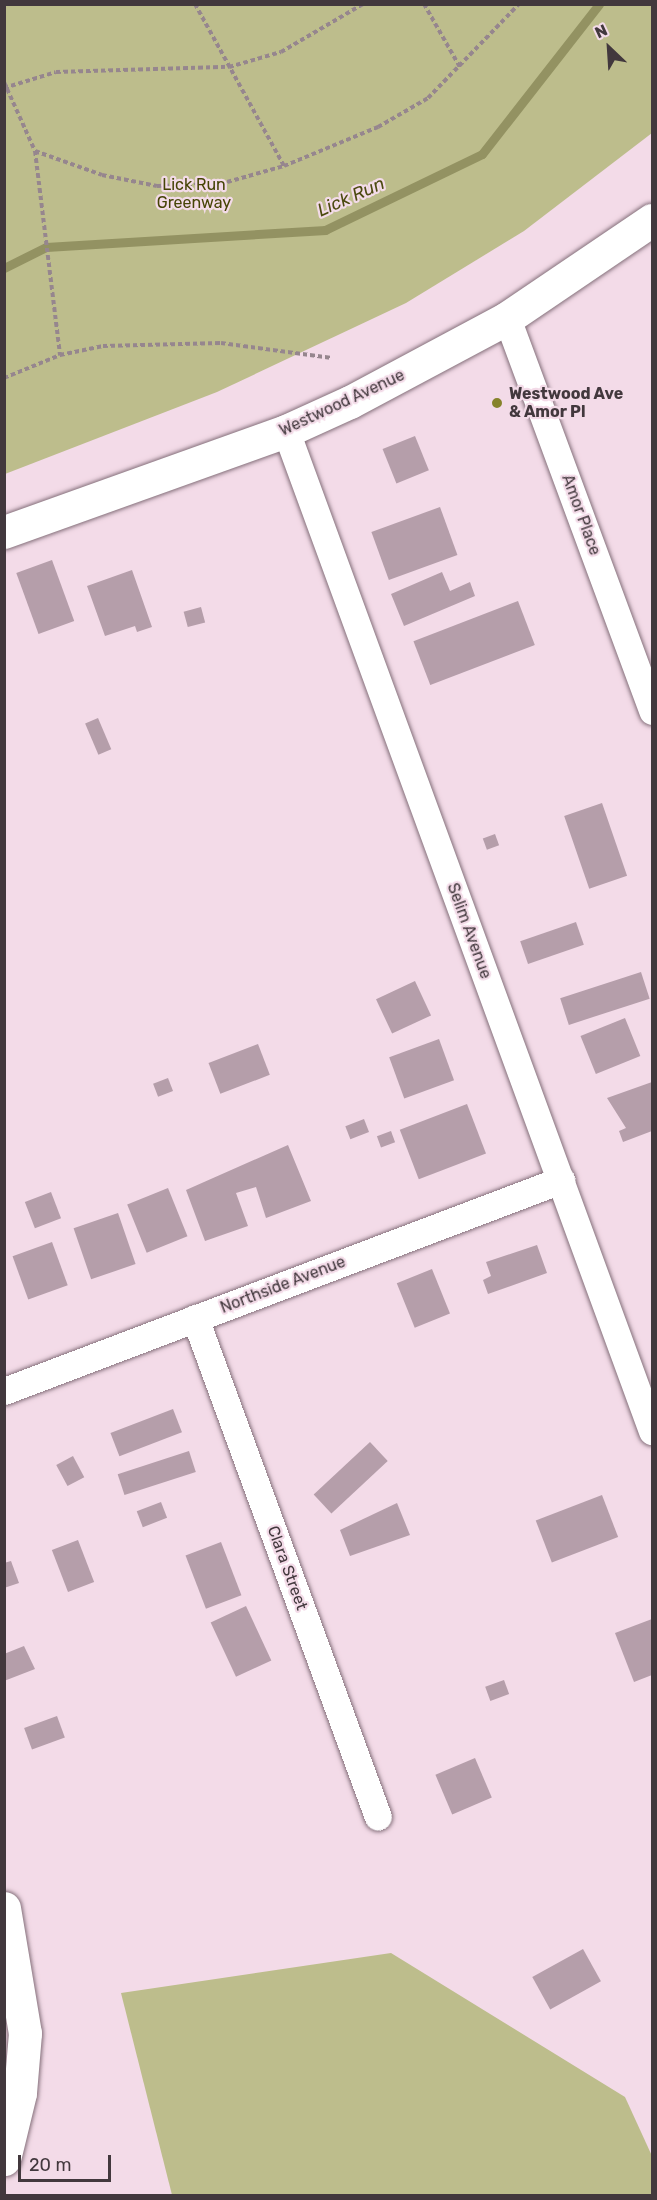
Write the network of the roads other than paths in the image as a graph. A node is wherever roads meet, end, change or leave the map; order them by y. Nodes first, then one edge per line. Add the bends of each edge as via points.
1 (652, 220) edge
2 (507, 318) junction
3 (286, 431) junction
4 (4, 532) edge
5 (652, 711) edge
6 (561, 1180) junction
7 (195, 1318) junction
8 (4, 1391) edge
9 (652, 1431) edge
10 (378, 1817) dead end
11 (4, 1908) edge
12 (4, 2159) edge

1 - 2 main road, Westwood Avenue
2 - 3 main road, Westwood Avenue
2 - 5 street, Amor Place
3 - 4 main road, Westwood Avenue
3 - 6 street, Selim Avenue
6 - 7 street, Northside Avenue
6 - 9 street, Selim Avenue
7 - 8 street, Northside Avenue
7 - 10 street, Clara Street
11 - 12 main road via 25,2033 20,2093

